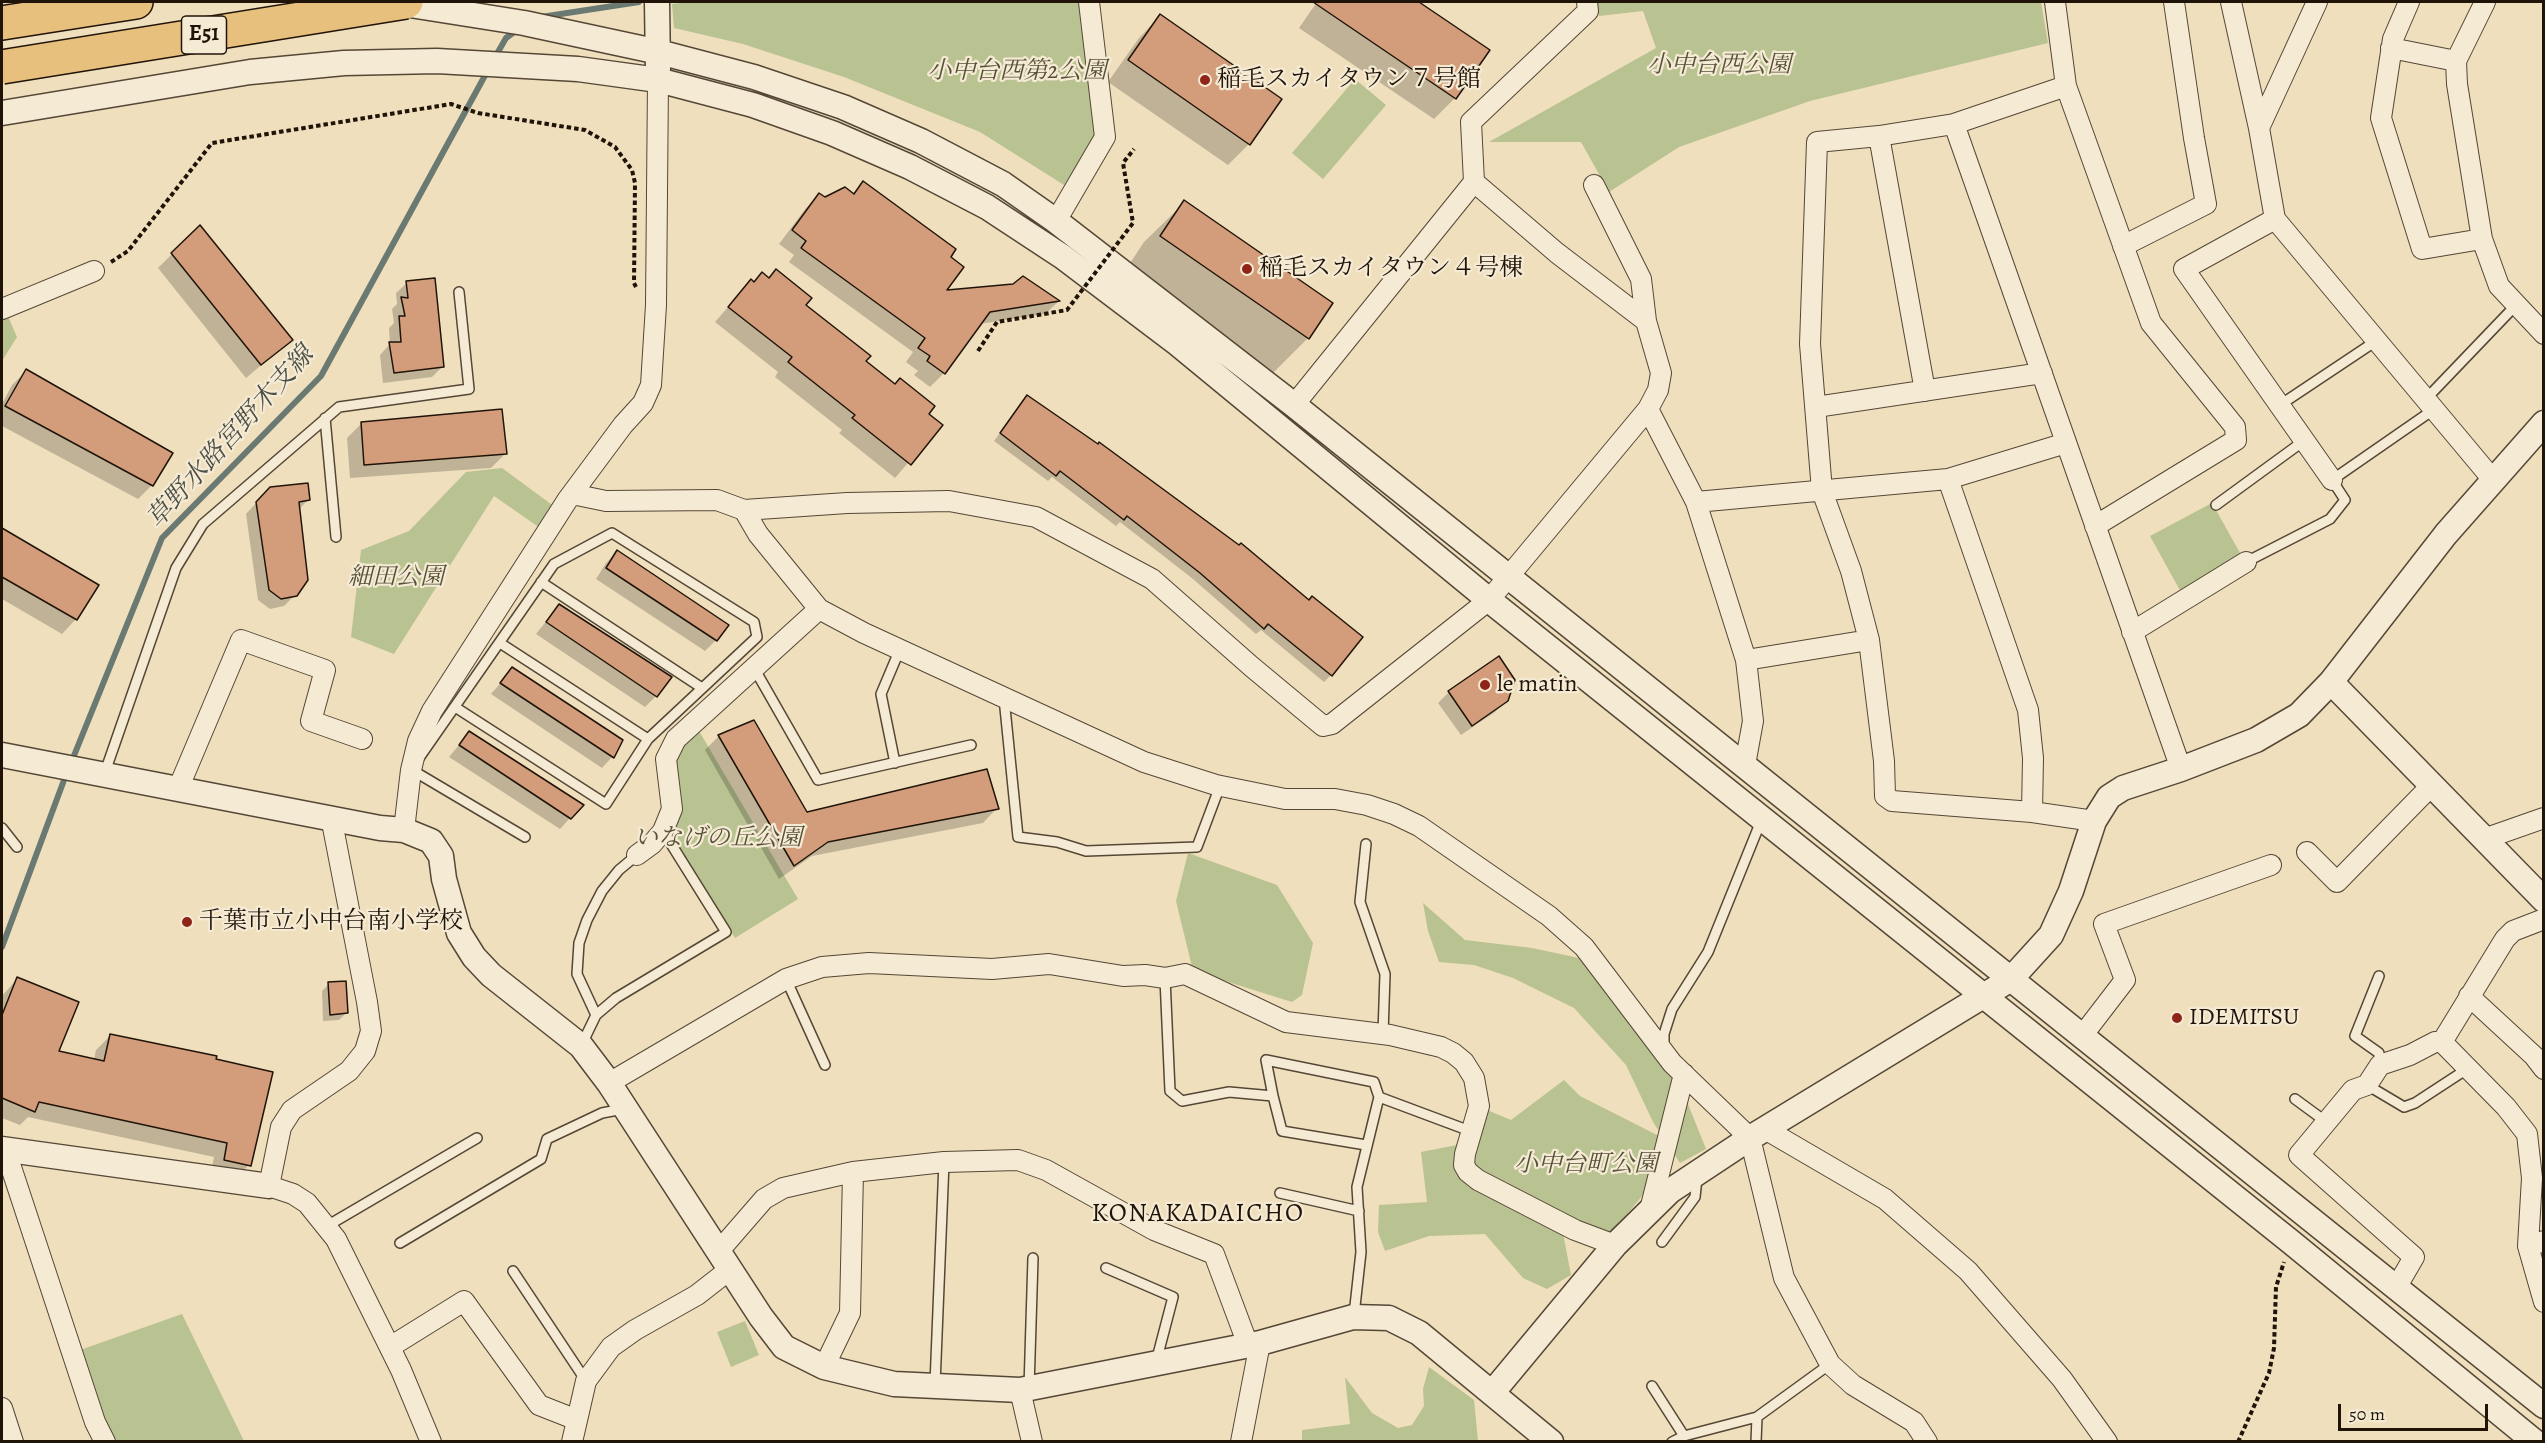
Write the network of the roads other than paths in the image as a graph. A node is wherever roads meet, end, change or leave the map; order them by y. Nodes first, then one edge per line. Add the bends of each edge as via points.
1 (136, 2) edge
2 (391, 2) edge
3 (406, 2) edge
4 (657, 2) edge
5 (1089, 2) edge
6 (1587, 2) edge
7 (2055, 2) edge
8 (2174, 2) edge
9 (2231, 2) edge
10 (2317, 2) edge
11 (2409, 2) edge
12 (2485, 2) edge
13 (2, 23) edge
14 (2391, 48) junction
15 (659, 52) junction
16 (2456, 61) junction
17 (2, 67) edge
18 (658, 80) junction
19 (2066, 86) junction
20 (2, 113) edge
21 (1954, 124) junction
22 (2259, 128) junction
23 (1879, 136) junction
24 (1474, 182) junction
25 (1594, 184) dead end
26 (2275, 219) junction
27 (1056, 221) junction
28 (2482, 238) junction
29 (2123, 246) junction
30 (94, 271) road end
31 (459, 292) dead end
32 (2516, 305) junction
33 (2, 309) edge
34 (1647, 321) junction
35 (2544, 334) edge
36 (2376, 341) junction
37 (2042, 373) junction
38 (1925, 391) junction
39 (1294, 405) junction
40 (2280, 405) junction
41 (2429, 405) junction
42 (1816, 407) junction
43 (1648, 409) junction
44 (325, 418) junction
45 (2544, 423) edge
46 (2305, 440) junction
47 (2066, 443) junction
48 (1948, 479) junction
49 (2332, 480) junction
50 (2494, 481) junction
51 (1822, 490) junction
52 (572, 494) junction
53 (1696, 502) junction
54 (2216, 504) dead end
55 (744, 510) junction
56 (2096, 526) junction
57 (336, 537) dead end
58 (2246, 562) joint
59 (1509, 577) junction
60 (541, 582) junction
61 (1489, 600) junction
62 (819, 609) junction
63 (2132, 632) junction
64 (1869, 640) junction
65 (500, 643) junction
66 (900, 650) junction
67 (1746, 660) junction
68 (754, 668) junction
69 (2331, 682) junction
70 (702, 688) junction
71 (1004, 698) junction
72 (455, 707) junction
73 (362, 739) dead end
74 (648, 739) junction
75 (971, 745) dead end
76 (2, 755) edge
77 (895, 763) junction
78 (1745, 765) junction
79 (411, 770) junction
80 (2181, 770) junction
81 (104, 775) junction
82 (1220, 786) junction
83 (2431, 786) junction
84 (178, 789) junction
85 (2032, 812) junction
86 (331, 817) junction
87 (2544, 818) edge
88 (1762, 819) junction
89 (2094, 821) junction
90 (2, 828) edge
91 (404, 830) junction
92 (663, 831) junction
93 (525, 837) dead end
94 (2484, 839) junction
95 (1366, 844) dead end
96 (17, 848) dead end
97 (2307, 852) dead end
98 (637, 855) joint
99 (2271, 865) dead end
100 (2544, 900) edge
101 (2544, 919) edge
102 (2379, 976) dead end
103 (1165, 978) junction
104 (786, 979) junction
105 (2011, 980) junction
106 (1983, 996) junction
107 (2469, 996) junction
108 (596, 1015) junction
109 (1383, 1034) junction
110 (2082, 1036) junction
111 (2442, 1042) junction
112 (581, 1046) junction
113 (1664, 1052) junction
114 (825, 1065) dead end
115 (2380, 1065) junction
116 (2468, 1069) junction
117 (2544, 1069) edge
118 (1684, 1074) junction
119 (609, 1083) junction
120 (2367, 1085) junction
121 (1273, 1096) junction
122 (1379, 1097) junction
123 (2295, 1099) dead end
124 (625, 1109) junction
125 (2325, 1121) junction
126 (1470, 1131) junction
127 (1757, 1134) junction
128 (477, 1138) dead end
129 (1366, 1145) junction
130 (3, 1149) edge
131 (944, 1162) junction
132 (853, 1172) junction
133 (1697, 1172) junction
134 (269, 1186) junction
135 (1280, 1193) dead end
136 (1650, 1210) junction
137 (1359, 1211) junction
138 (327, 1226) junction
139 (1662, 1242) dead end
140 (400, 1243) dead end
141 (2536, 1243) edge
142 (1616, 1245) junction
143 (1034, 1258) dead end
144 (724, 1261) junction
145 (1106, 1268) dead end
146 (513, 1271) dead end
147 (2396, 1288) junction
148 (2544, 1302) edge
149 (1353, 1317) junction
150 (1254, 1344) junction
151 (390, 1347) junction
152 (1156, 1362) junction
153 (1830, 1364) junction
154 (824, 1367) junction
155 (586, 1382) junction
156 (934, 1386) junction
157 (1652, 1386) dead end
158 (1024, 1389) junction
159 (1492, 1393) junction
160 (2544, 1406) edge
161 (2, 1408) edge
162 (1757, 1417) junction
163 (577, 1420) junction
164 (1684, 1436) junction
165 (13, 1442) edge
166 (105, 1442) edge
167 (431, 1442) edge
168 (572, 1442) edge
169 (1032, 1442) edge
170 (1241, 1442) edge
171 (1551, 1442) edge
172 (1672, 1442) edge
173 (1756, 1442) edge
174 (1927, 1442) edge
175 (2107, 1442) edge
176 (2535, 1442) edge

1 - 13 highway
2 - 15 street via 524,23
3 - 17 highway, E51, bridge
4 - 15 street
5 - 27 street via 1105,137
6 - 24 street via 1588,11 1471,123
7 - 19 street
8 - 29 street via 2206,204
9 - 22 street
10 - 22 street
11 - 14 street
12 - 16 street
14 - 16 street
14 - 28 street via 2381,118 2422,249
15 - 18 street
15 - 27 street via 754,76 843,107 921,141 1003,184
16 - 28 street
18 - 20 street via 512,65 437,61 344,63 250,72
18 - 52 street via 656,305 651,385 643,403
18 - 61 street via 753,105 832,133 987,207 1063,257 1178,344
19 - 21 street
19 - 29 street
21 - 23 street
21 - 37 street
22 - 26 street
23 - 38 street
23 - 42 street via 1817,142 1810,344
24 - 34 street via 1557,253
24 - 39 street
25 - 34 street via 1641,279
26 - 36 street
26 - 40 street via 2184,269
27 - 39 street
28 - 32 street via 2499,286
29 - 56 street via 2151,323 2235,428 2236,440
30 - 33 street
31 - 44 lane via 469,389 339,406
32 - 35 street
32 - 41 lane
34 - 43 street via 1661,373
36 - 40 lane
36 - 41 street
37 - 38 street
37 - 47 street
38 - 42 street
39 - 59 street
40 - 46 street
41 - 49 lane
41 - 50 street
42 - 51 street
43 - 53 street
43 - 59 street
44 - 57 lane
44 - 81 lane via 203,524 176,568
45 - 50 street
46 - 49 street
46 - 54 lane
47 - 48 street
47 - 56 street
48 - 51 street
48 - 85 street via 2028,710 2033,758
49 - 58 lane via 2345,500 2330,519
50 - 69 street via 2446,534
51 - 53 street
51 - 64 street via 1851,571
52 - 55 street via 606,501 717,500
52 - 79 street via 432,711 418,741
53 - 67 street
55 - 61 street via 949,501 1036,517 1152,579 1323,726 1332,724
55 - 62 street via 758,534
56 - 63 street
58 - 63 street
59 - 61 street
59 - 78 street
60 - 65 lane
60 - 70 lane
60 - 70 lane via 554,564 612,533 754,622 757,638
61 - 88 street
62 - 66 street
62 - 68 street
63 - 80 street
64 - 67 street
64 - 85 street via 1885,796 1892,801
65 - 72 lane
65 - 74 lane
66 - 71 street
66 - 77 lane via 881,694
67 - 78 street via 1753,721
68 - 77 lane via 818,780
68 - 92 street via 676,739 666,759 672,808
69 - 80 street via 2299,715 2256,740
69 - 83 street
70 - 74 lane
71 - 82 street via 1144,762
71 - 82 lane via 1018,837 1058,842 1086,851 1197,848
72 - 74 lane via 606,804
72 - 79 lane
73 - 84 street via 311,721 325,670 241,640
75 - 77 lane
76 - 81 street
78 - 105 street
79 - 91 street
79 - 93 lane
80 - 89 street via 2123,788 2109,797
81 - 84 street
82 - 113 street via 1285,799 1335,799 1367,805 1419,826 1549,916 1584,947
83 - 94 street
83 - 97 street via 2337,882
84 - 86 street
85 - 89 street
86 - 91 street
86 - 134 street via 371,1031 365,1051 349,1071 292,1110 281,1127
87 - 94 street
88 - 106 street
88 - 113 lane via 1708,952 1672,1009 1664,1034
89 - 105 street via 2071,891 2051,935
90 - 96 lane
91 - 112 street via 432,841 441,856 459,933 474,957
92 - 98 street
92 - 108 lane via 726,932 616,998
94 - 100 street
95 - 109 lane via 1360,902 1385,974
98 - 108 lane via 602,891 579,943 577,974
99 - 110 street via 2104,924 2125,980
101 - 107 street via 2513,931
102 - 115 lane via 2355,1036 2379,1053
103 - 104 street via 1123,976 1049,964 992,969 869,963 822,967
103 - 109 street via 1185,974 1286,1022
103 - 121 lane via 1170,1091 1182,1101 1229,1092
104 - 114 lane
104 - 119 street
105 - 106 street
105 - 110 street
106 - 127 street
106 - 176 street
107 - 111 street
107 - 117 street
108 - 112 lane
109 - 126 street via 1441,1047 1464,1062 1474,1078 1479,1106
110 - 147 street
111 - 115 street
111 - 116 street
112 - 119 street
113 - 118 street
115 - 120 street
116 - 120 lane via 2404,1107
116 - 141 street via 2527,1134
118 - 127 street
118 - 136 street
119 - 124 street
120 - 125 street via 2353,1090
121 - 122 lane via 1266,1060 1374,1082
121 - 129 lane via 1282,1131
122 - 126 lane
122 - 129 lane
123 - 125 lane
124 - 140 lane via 602,1113 547,1139 541,1159
124 - 144 street
125 - 147 street via 2299,1155 2414,1257
126 - 142 street via 1464,1165 1478,1180 1575,1230
127 - 133 street
127 - 153 street via 1784,1278
127 - 175 street via 1885,1199 1968,1271 2062,1379
128 - 138 lane
129 - 137 lane via 1357,1187
130 - 134 street
130 - 166 street
131 - 132 street
131 - 150 street via 1018,1160 1046,1170 1154,1230 1214,1254
131 - 156 lane
132 - 144 street via 783,1188 764,1199
132 - 154 street via 850,1313
133 - 136 street
133 - 139 lane via 1695,1197
134 - 138 street via 307,1203
135 - 137 lane
136 - 142 street
137 - 149 lane via 1361,1252
138 - 151 street
141 - 148 street
142 - 159 street
143 - 158 lane
144 - 154 street via 784,1347
144 - 155 street via 697,1295 611,1347
145 - 152 lane via 1173,1297
146 - 155 lane
147 - 160 street
149 - 150 street
149 - 159 street via 1389,1318 1419,1333
150 - 152 street
150 - 170 street
151 - 163 street via 464,1301 539,1405
151 - 167 street
152 - 158 street
153 - 162 lane
153 - 174 street via 1853,1385 1914,1422
154 - 156 street via 894,1384
155 - 163 street
156 - 158 street
157 - 164 lane
158 - 169 street
159 - 171 street
161 - 165 street
162 - 164 lane
162 - 173 lane
163 - 168 street
164 - 172 lane

